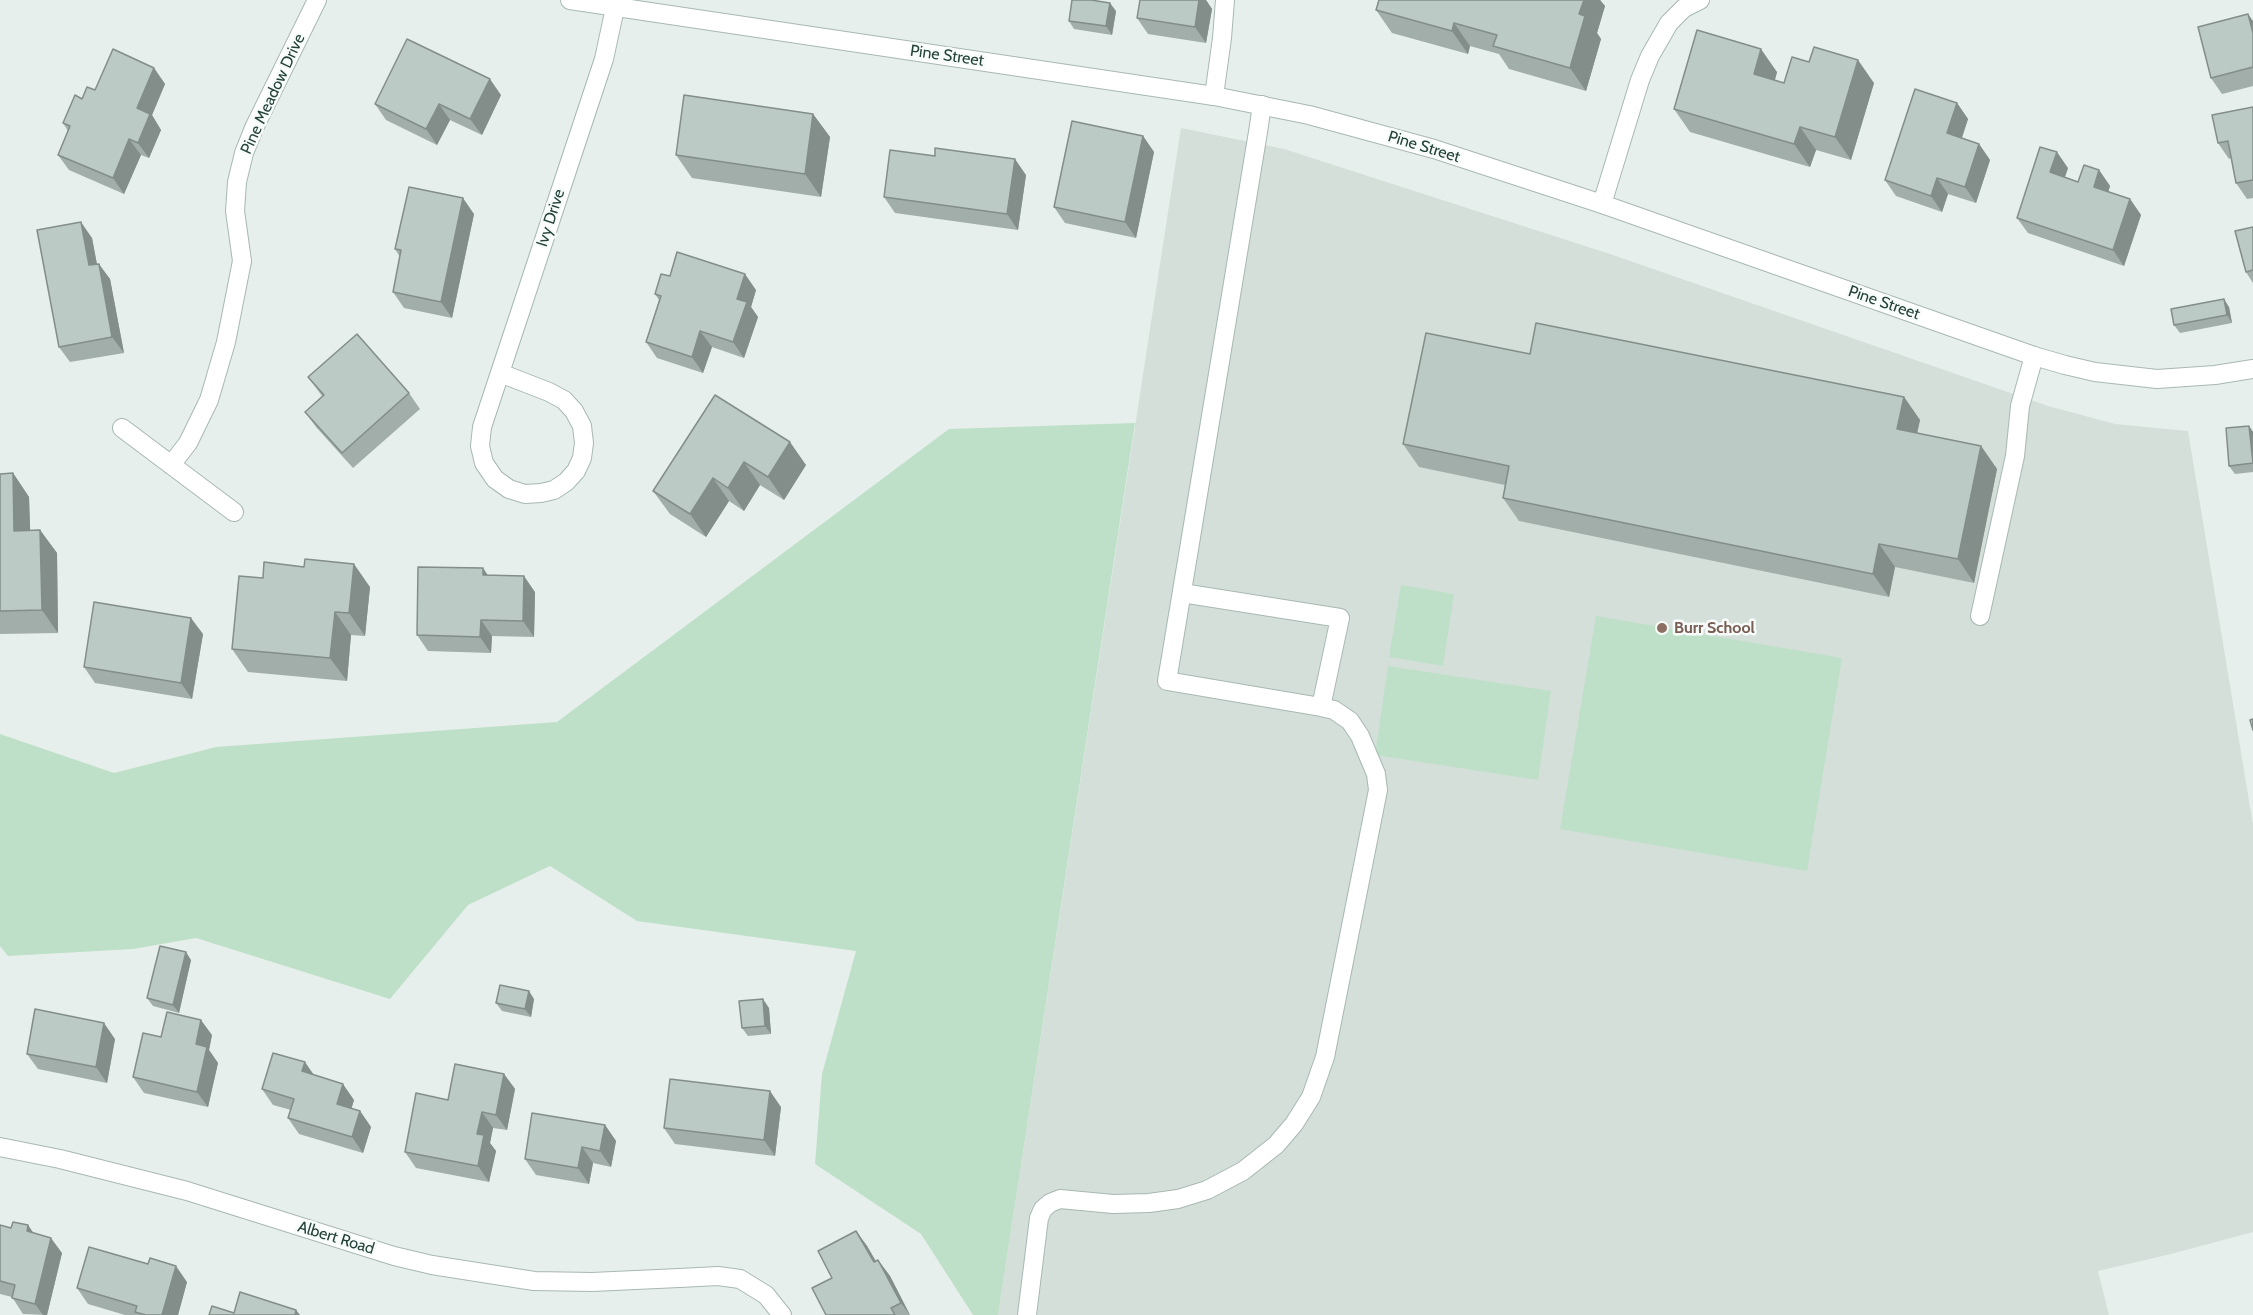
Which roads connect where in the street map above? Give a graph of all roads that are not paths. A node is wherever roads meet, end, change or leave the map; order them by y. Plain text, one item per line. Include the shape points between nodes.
1 (316, 0) edge
2 (570, 0) edge
3 (1225, 0) edge
4 (1687, 3) edge
5 (615, 8) junction
6 (1214, 96) junction
7 (1262, 105) junction
8 (1602, 204) junction
9 (2034, 356) junction
10 (2253, 369) edge
11 (500, 373) junction
12 (122, 428) dead end
13 (171, 465) junction
14 (234, 512) dead end
15 (1182, 593) junction
16 (1980, 616) dead end
17 (1322, 708) junction
18 (0, 1147) edge
19 (782, 1315) edge
20 (1028, 1315) edge

1 - 13 street, Pine Meadow Drive via 244,153 235,211 242,261 226,342 209,400 188,443
2 - 5 street, Pine Street
3 - 6 street
4 - 8 street via 1669,23 1640,80
5 - 6 street, Pine Street
5 - 11 street, Ivy Drive via 604,59
6 - 7 street, Pine Street
7 - 8 street, Pine Street via 1394,138
7 - 15 street
8 - 9 street, Pine Street
9 - 10 street, Pine Street via 2095,372 2157,379
9 - 16 street via 2020,406 2013,467
11 - 11 street, Ivy Drive via 482,427 480,446 484,463 495,479 509,489 525,494 554,490 576,471 582,458 582,426 564,400
12 - 13 street
13 - 14 street
15 - 17 street via 1167,681
15 - 17 street via 1340,618
17 - 20 street via 1334,710 1350,721 1376,774 1378,790 1325,1057 1311,1097 1276,1145 1249,1167 1207,1190 1149,1203 1060,1199 1050,1203 1039,1218
18 - 19 street, Albert Road via 187,1191 441,1267 562,1283 718,1276 740,1279 766,1295

